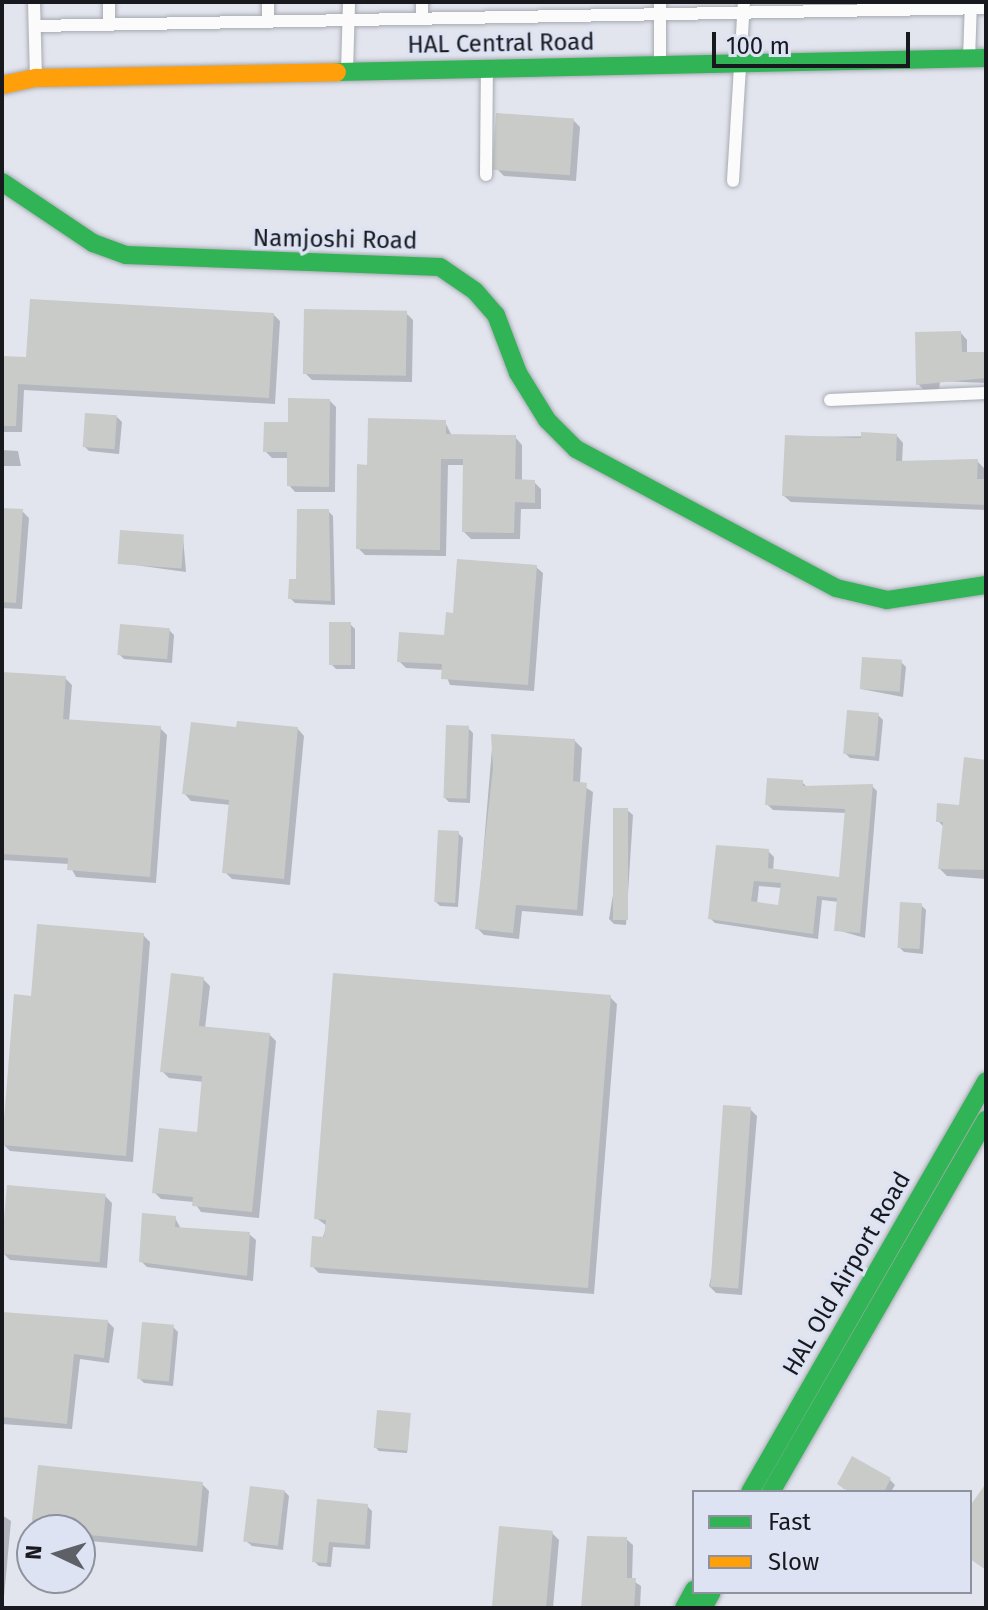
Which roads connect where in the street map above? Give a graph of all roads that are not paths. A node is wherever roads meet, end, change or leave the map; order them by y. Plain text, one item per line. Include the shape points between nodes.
1 (34, 2) edge
2 (109, 2) edge
3 (268, 2) edge
4 (349, 2) edge
5 (422, 2) edge
6 (971, 5) edge
7 (897, 6) edge
8 (744, 7) edge
9 (660, 8) edge
10 (986, 8) edge
11 (580, 9) edge
12 (422, 19) junction
13 (349, 20) junction
14 (268, 22) junction
15 (109, 25) junction
16 (35, 26) junction
17 (977, 58) edge
18 (742, 63) junction
19 (660, 65) junction
20 (487, 68) junction
21 (347, 71) junction
22 (19, 82) edge
23 (486, 175) dead end
24 (733, 181) dead end
25 (2, 182) edge
26 (986, 393) edge
27 (830, 400) dead end
28 (986, 585) edge
29 (986, 1081) edge
30 (986, 1120) edge
31 (751, 1490) edge
32 (772, 1490) edge

1 - 16 street
2 - 15 street
3 - 14 street
4 - 13 street
5 - 12 street
6 - 7 street
6 - 10 street
6 - 17 street
7 - 8 street
8 - 9 street
8 - 18 street
9 - 11 street
9 - 19 street
11 - 12 street
12 - 13 street
13 - 14 street
13 - 21 street
14 - 15 street
15 - 16 street
16 - 22 street
17 - 18 main road, HAL Central Road
18 - 19 main road, HAL Central Road
18 - 24 street
19 - 20 main road, HAL Central Road
20 - 21 main road, HAL Central Road
20 - 23 street
21 - 22 main road, HAL Central Road
25 - 28 main road, Namjoshi Road via 93,243 126,255 440,267 475,291 496,315 518,373 547,420 576,449 836,588 887,600
26 - 27 street
29 - 31 main road, HAL Old Airport Road
30 - 32 main road, HAL Old Airport Road

